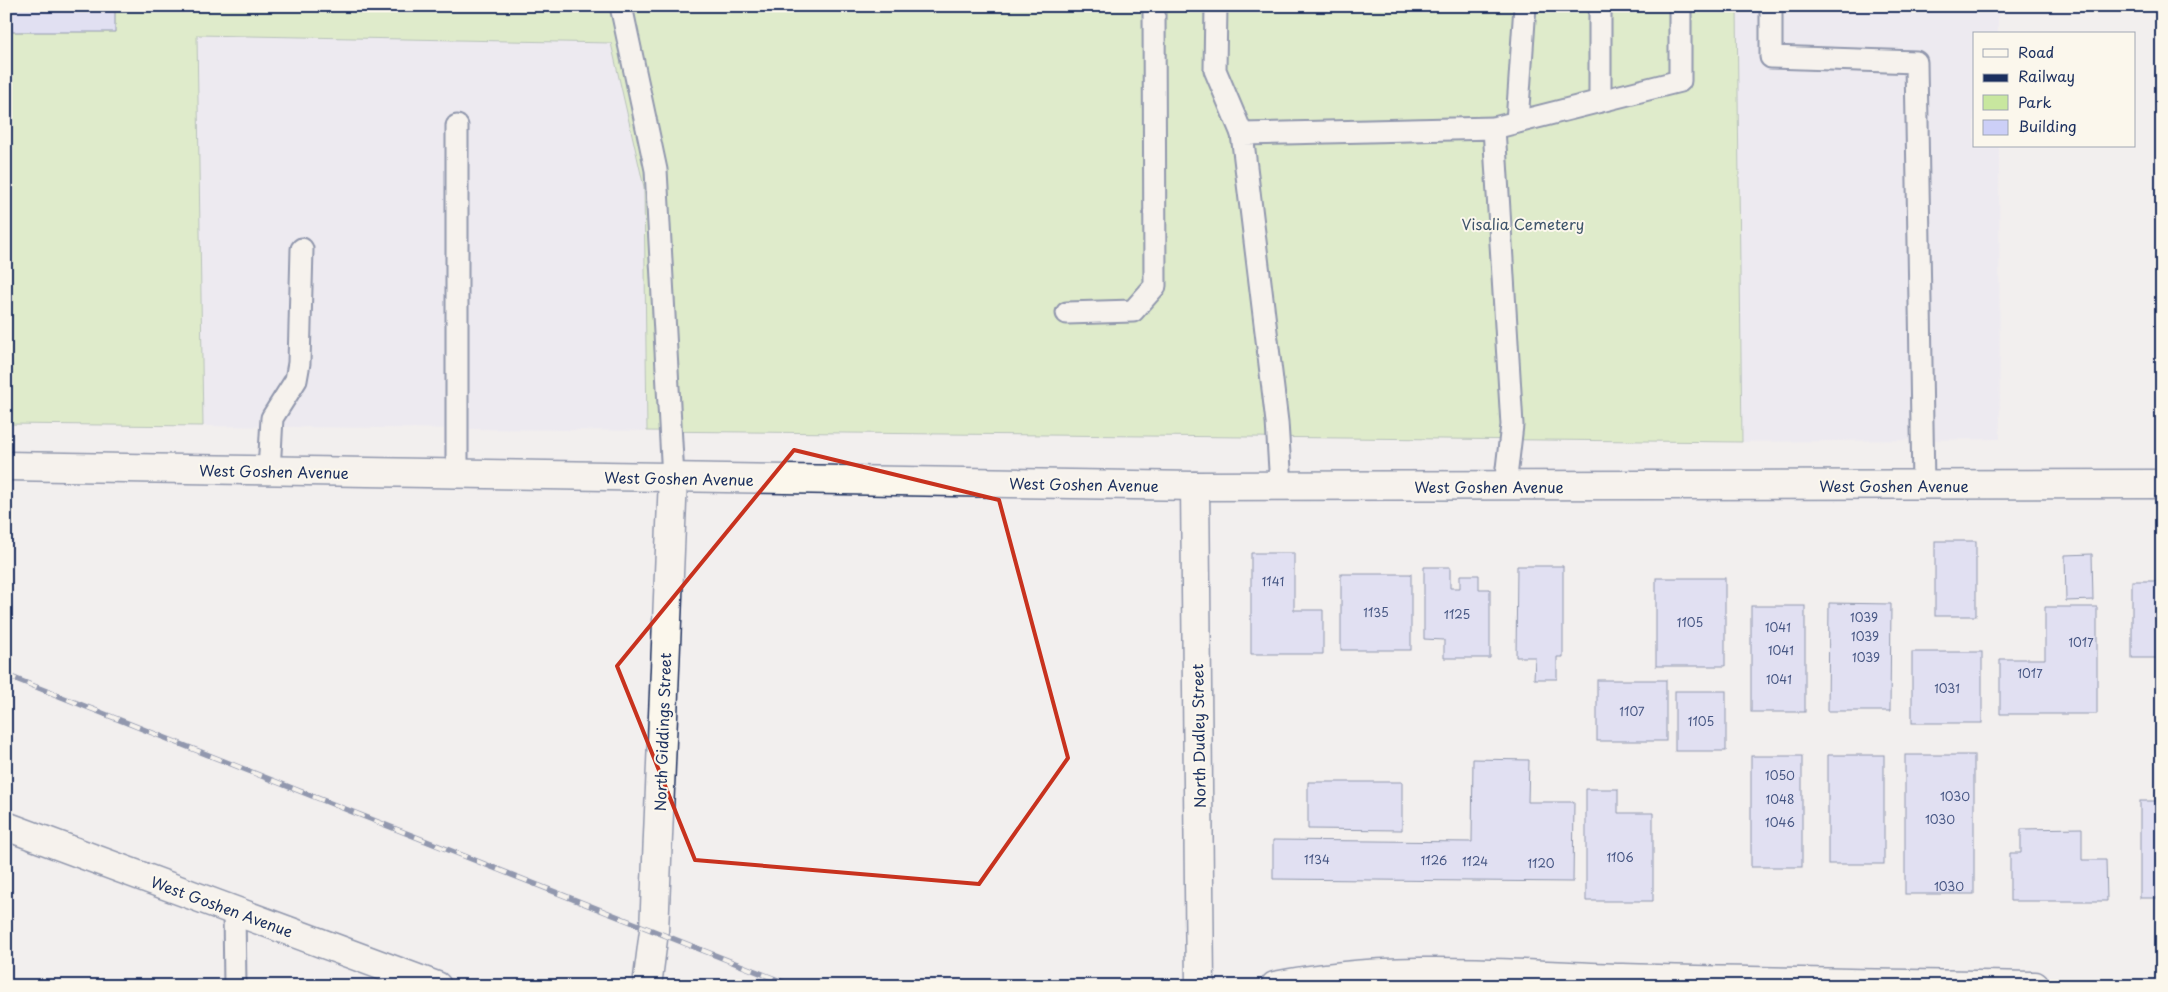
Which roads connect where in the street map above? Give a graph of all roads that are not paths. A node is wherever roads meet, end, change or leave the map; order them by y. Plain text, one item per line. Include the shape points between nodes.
1 (621, 6) edge
2 (1154, 6) edge
3 (1216, 6) edge
4 (1525, 6) edge
5 (1600, 6) edge
6 (1680, 6) edge
7 (1771, 6) edge
8 (1600, 101) junction
9 (1517, 122) junction
10 (457, 126) dead end
11 (1494, 128) junction
12 (1242, 134) junction
13 (302, 249) dead end
14 (1067, 313) dead end
15 (6, 466) edge
16 (269, 471) junction
17 (457, 474) junction
18 (673, 478) junction
19 (2162, 484) edge
20 (1923, 485) junction
21 (1195, 486) junction
22 (1281, 486) junction
23 (1505, 486) junction
24 (6, 826) edge
25 (234, 910) junction
26 (1733, 984) edge
27 (1893, 985) edge
28 (234, 986) edge
29 (437, 986) edge
30 (646, 986) edge
31 (1200, 986) edge
32 (1275, 986) edge
33 (2023, 986) edge
34 (2035, 986) edge

1 - 18 lane via 656,170
2 - 14 lane via 1155,286 1134,311
3 - 12 lane via 1215,70
4 - 9 lane
5 - 8 lane
6 - 8 lane via 1680,81
7 - 20 lane via 1772,57 1916,62
8 - 9 lane
9 - 11 lane
10 - 17 lane
11 - 12 lane
11 - 23 lane via 1512,425
12 - 22 lane via 1277,422
13 - 16 lane via 299,363 296,380 272,418
15 - 16 street, West Goshen Avenue
16 - 17 street, West Goshen Avenue
17 - 18 street, West Goshen Avenue
18 - 21 street, West Goshen Avenue
18 - 30 street, North Giddings Street via 654,931
19 - 20 street, West Goshen Avenue
20 - 23 street, West Goshen Avenue
21 - 22 street, West Goshen Avenue
21 - 31 street, North Dudley Street
22 - 23 street, West Goshen Avenue
24 - 25 street, West Goshen Avenue
25 - 28 lane
25 - 29 street, West Goshen Avenue
26 - 27 street
26 - 32 street via 1485,973 1360,973
27 - 33 street
33 - 34 street

